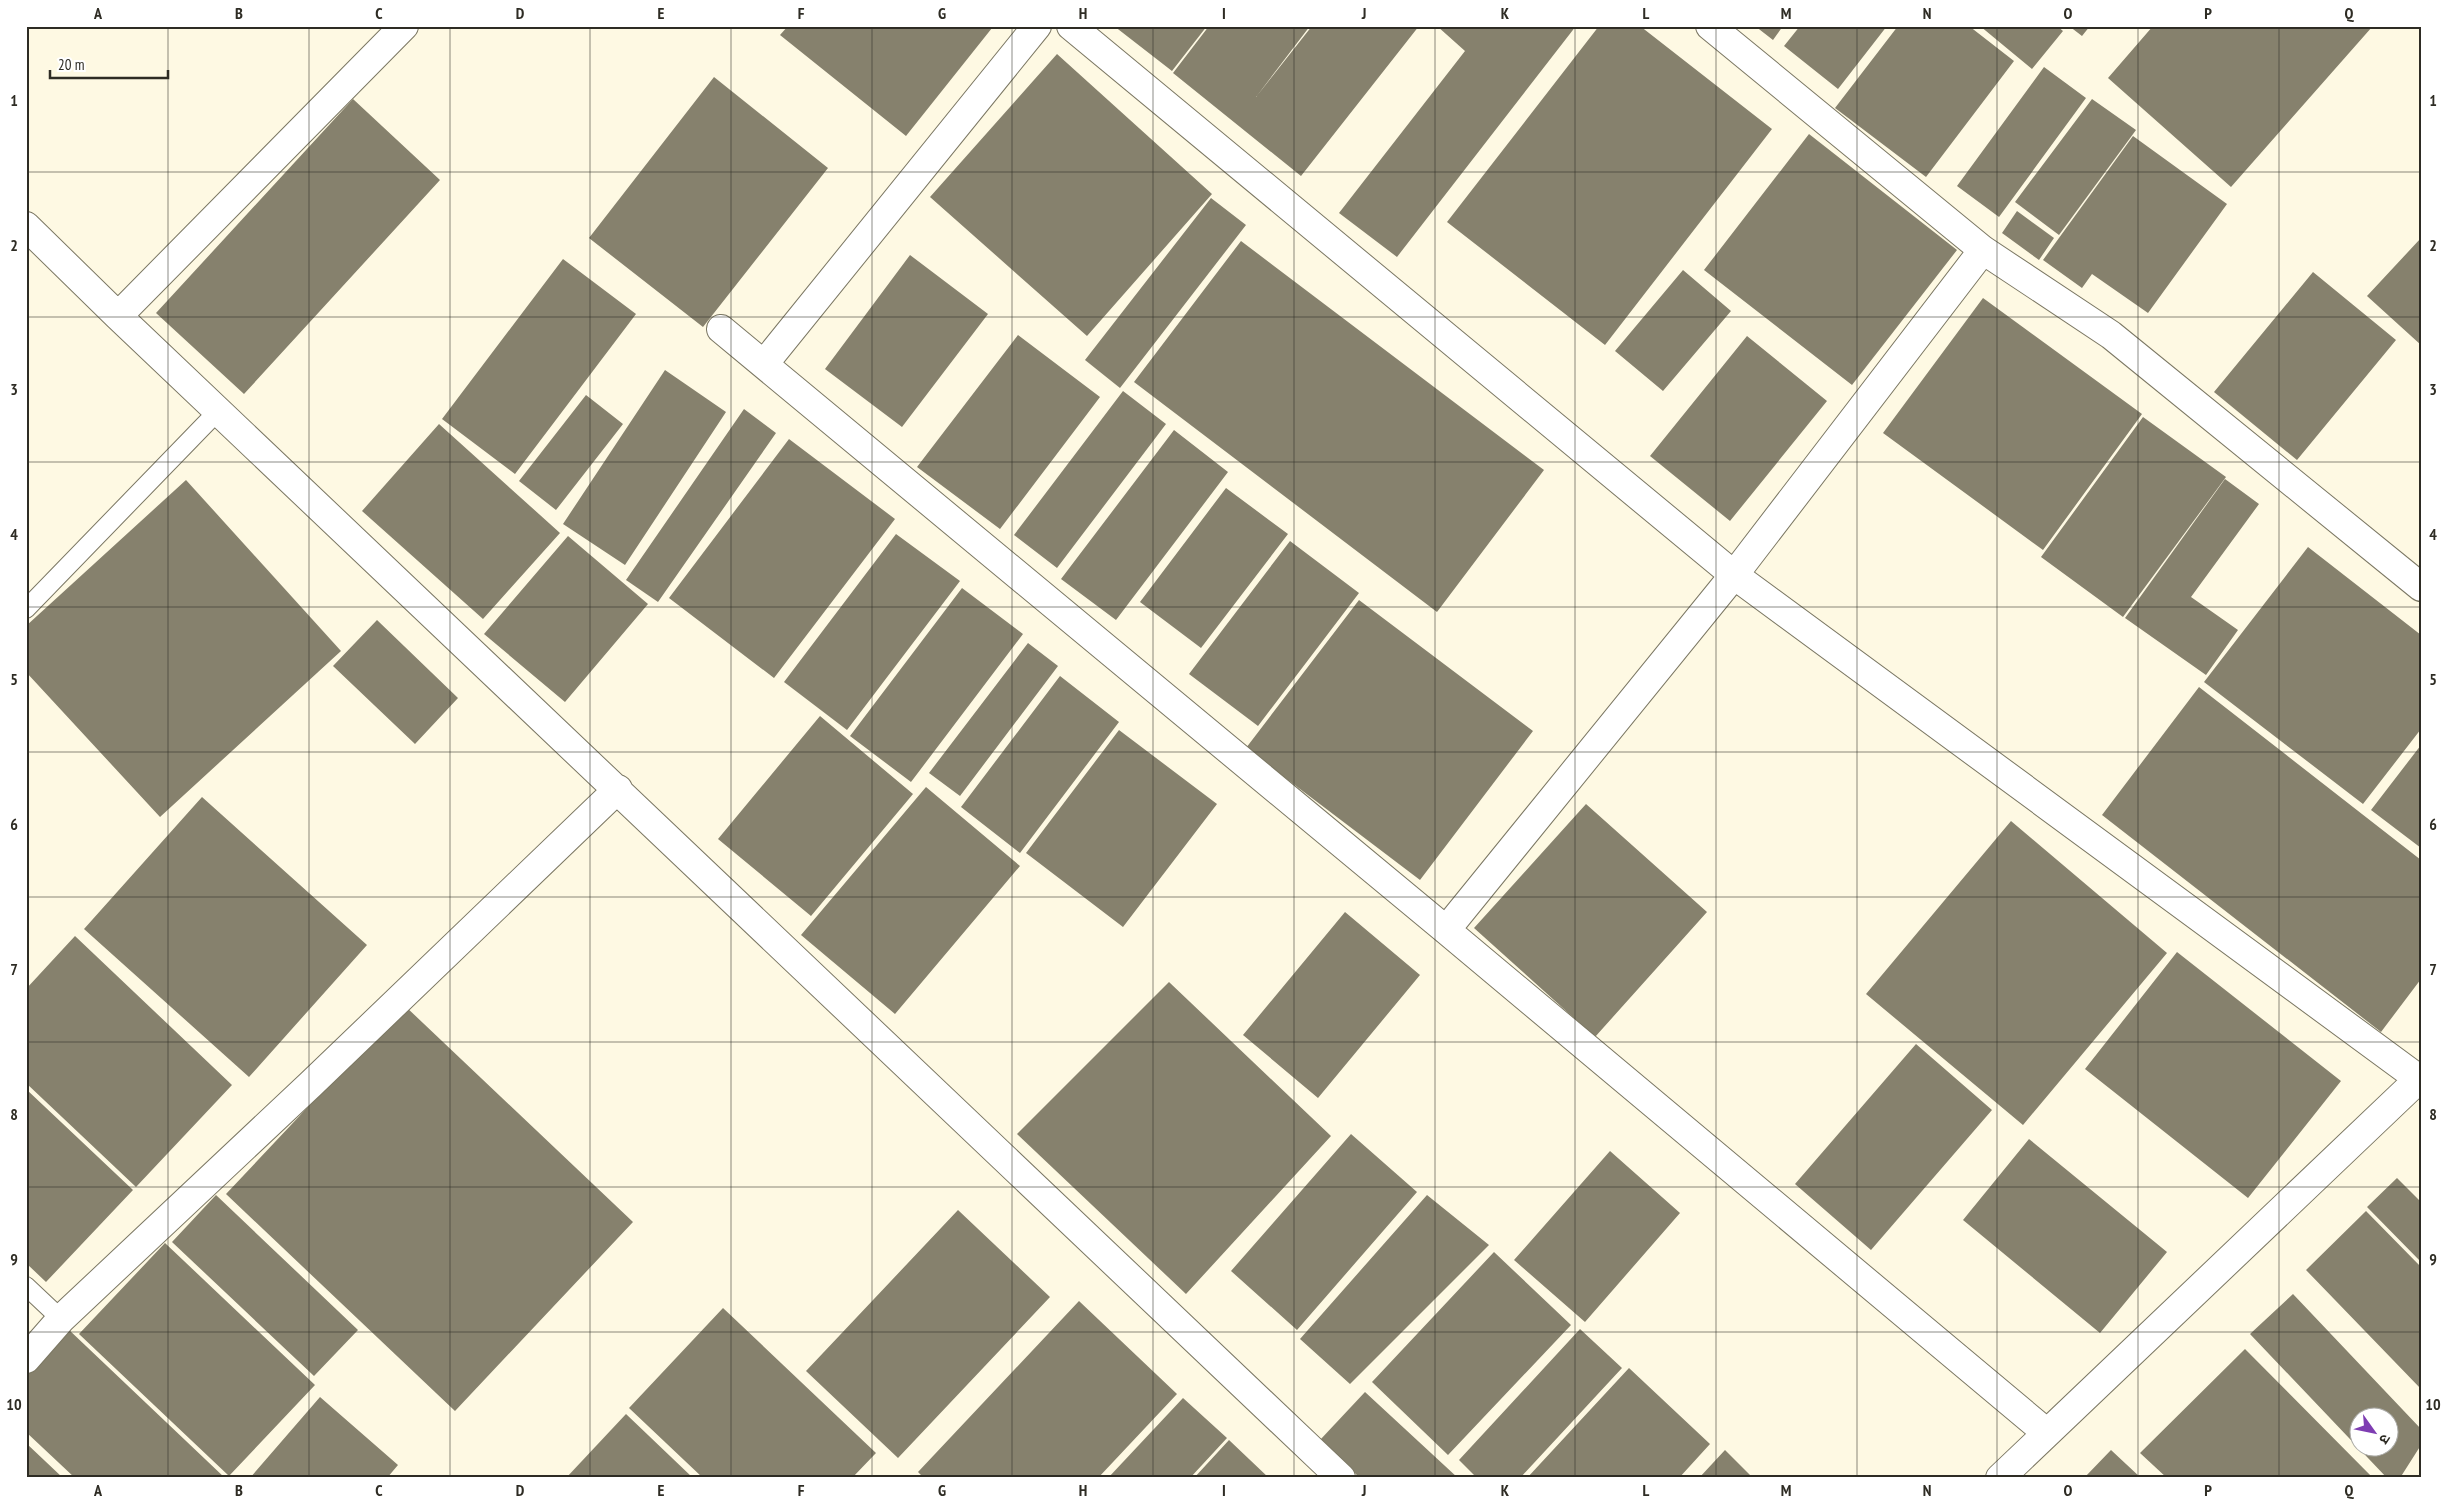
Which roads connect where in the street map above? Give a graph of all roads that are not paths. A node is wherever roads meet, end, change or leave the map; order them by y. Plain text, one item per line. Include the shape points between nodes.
1 (404, 26) edge
2 (1037, 26) edge
3 (1071, 26) edge
4 (1710, 26) edge
5 (26, 226) edge
6 (1983, 250) junction
7 (118, 316) junction
8 (721, 329) dead end
9 (764, 364) junction
10 (218, 411) junction
11 (1734, 574) junction
12 (2421, 587) edge
13 (26, 608) edge
14 (618, 790) junction
15 (1446, 930) junction
16 (2420, 1078) edge
17 (26, 1286) edge
18 (60, 1319) junction
19 (26, 1359) edge
20 (2047, 1433) junction
21 (1341, 1478) edge
22 (2000, 1478) edge

1 - 7 street
2 - 9 street
3 - 11 street
4 - 6 street
5 - 7 street
6 - 11 street
6 - 12 street via 2111,336
7 - 10 street
8 - 9 street
9 - 15 street
10 - 13 lane
10 - 14 street
11 - 15 street
11 - 16 street
14 - 18 street
14 - 21 street
15 - 20 street
16 - 20 street
17 - 18 lane
18 - 19 street
20 - 22 street

